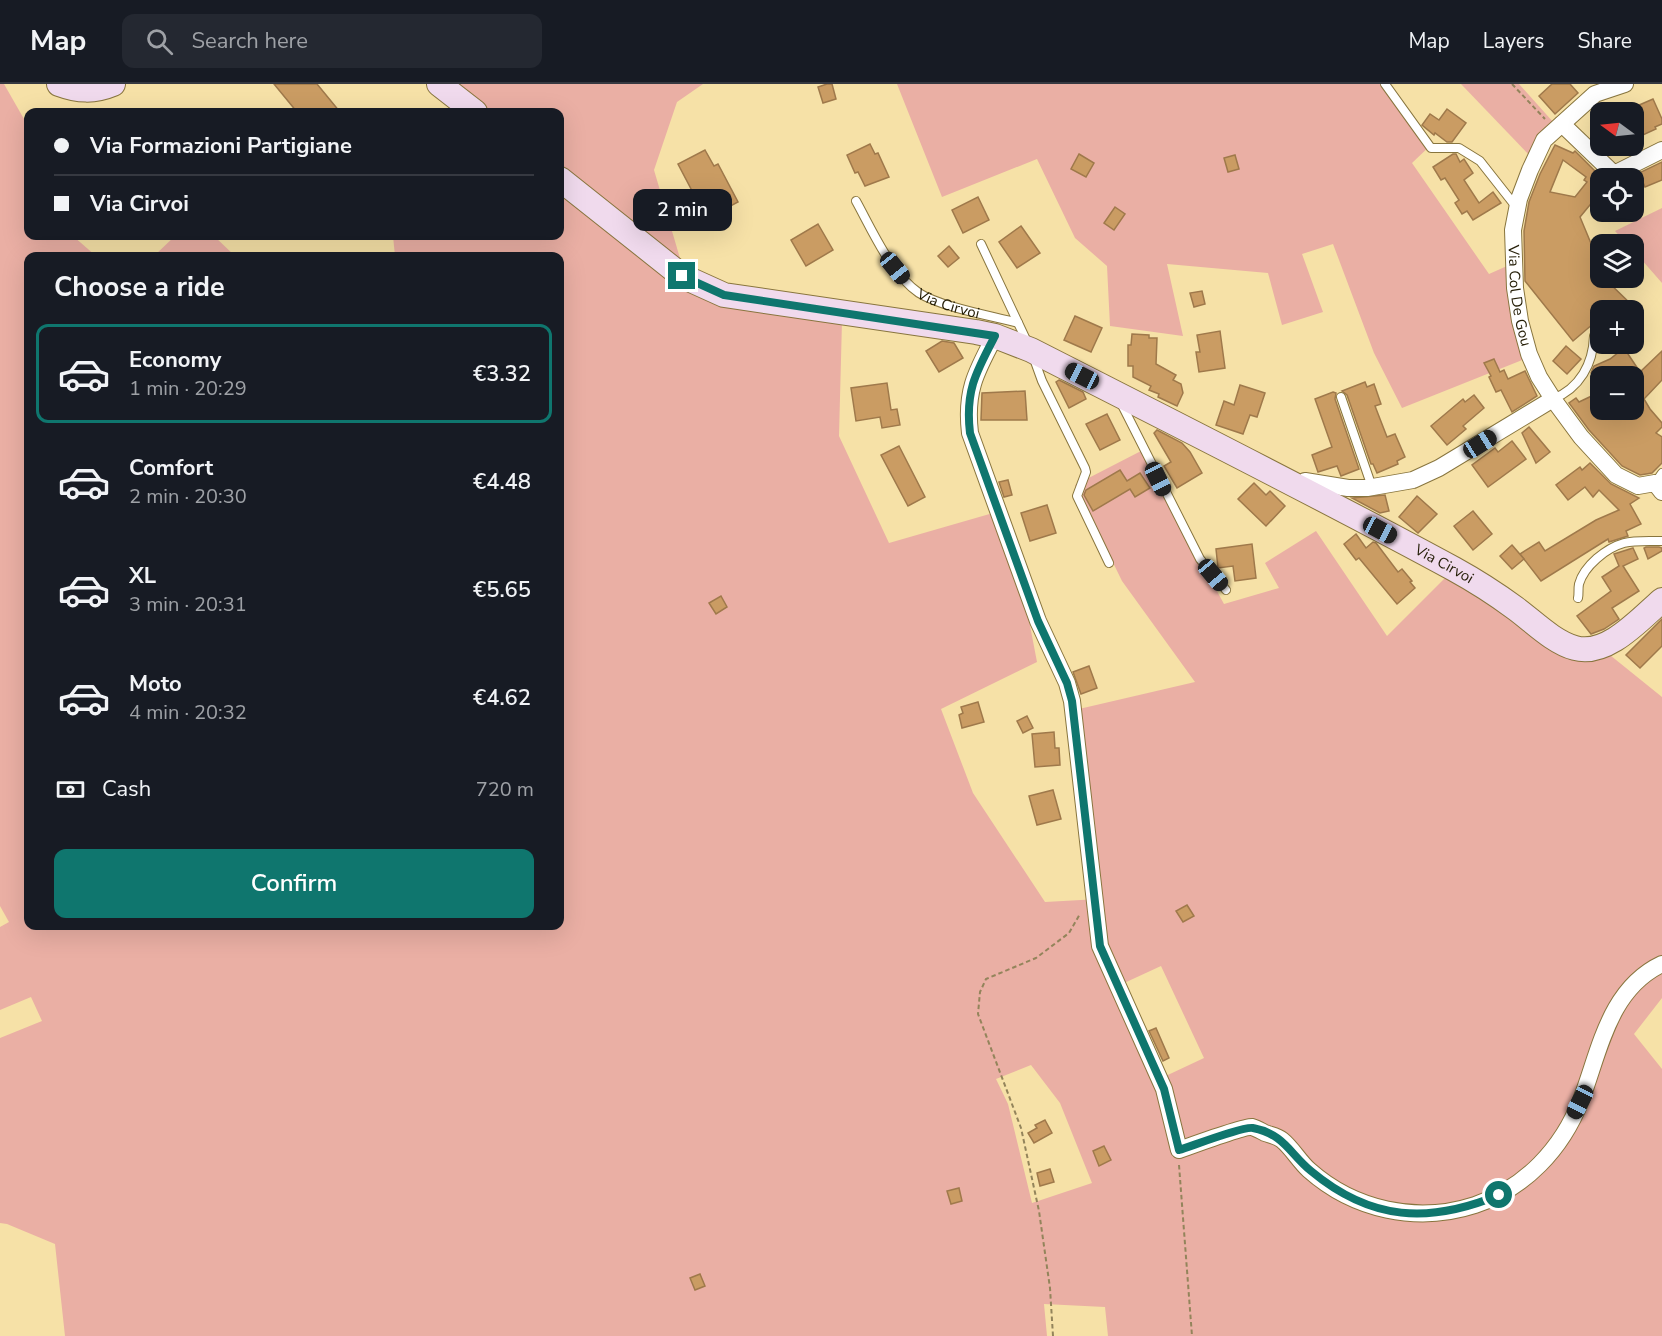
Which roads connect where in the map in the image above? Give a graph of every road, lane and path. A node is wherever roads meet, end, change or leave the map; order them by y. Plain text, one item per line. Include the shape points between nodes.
1 (59, 84) edge
2 (113, 84) edge
3 (439, 84) edge
4 (1384, 84) edge
5 (1512, 84) edge
6 (1625, 84) edge
7 (1598, 89) edge
8 (470, 108) edge
9 (1562, 124) junction
10 (1662, 150) edge
11 (1538, 154) junction
12 (564, 182) edge
13 (856, 201) dead end
14 (1517, 208) junction
15 (981, 244) dead end
16 (1018, 323) junction
17 (995, 336) junction
18 (1031, 350) junction
19 (1592, 354) edge
20 (1116, 393) junction
21 (1341, 397) dead end
22 (1553, 399) junction
23 (1660, 482) edge
24 (1300, 487) junction
25 (1372, 487) junction
26 (1662, 541) edge
27 (1109, 563) dead end
28 (1226, 590) dead end
29 (1578, 598) dead end
30 (1662, 600) edge
31 (1093, 893) junction
32 (1662, 964) edge
33 (1179, 1150) junction
34 (1053, 1336) edge
35 (1192, 1336) edge

1 - 2 street via 87,91
3 - 8 street
4 - 14 lane via 1431,148 1459,148 1479,161
5 - 11 path via 1545,119
6 - 7 street, Via Col De Gou
7 - 9 street, Via Col De Gou
9 - 10 street via 1614,174
9 - 11 street, Via Col De Gou via 1544,140
11 - 14 street, Via Col De Gou
12 - 17 street, Via Cirvoi via 682,276 724,295
13 - 16 lane, Via Cirvoi via 895,268 919,293
14 - 22 street, Via Col De Gou via 1513,261 1520,321 1532,362
15 - 16 lane
16 - 18 lane
17 - 18 street, Via Cirvoi
17 - 31 street via 972,382 970,433 1038,621 1072,701
18 - 20 street, Via Cirvoi
18 - 27 lane via 1085,468 1077,495
19 - 22 lane via 1578,382 1566,394
20 - 24 street, Via Cirvoi
20 - 28 lane via 1200,559
21 - 25 lane
22 - 23 street, Via Col De Gou via 1616,475 1638,486
22 - 25 street via 1439,468 1413,480
24 - 25 street via 1305,481 1348,488
24 - 30 street, Via Cirvoi via 1456,570 1576,649 1593,649 1612,642
26 - 29 lane via 1625,543 1599,557 1580,583
31 - 33 street via 1100,946 1164,1089
31 - 34 path via 1069,933 1036,958 986,979 978,1014 1021,1128 1039,1211
32 - 33 street via 1624,993 1610,1016 1580,1102 1544,1162 1523,1181 1474,1206 1412,1215 1353,1199 1309,1170 1281,1139 1251,1127
33 - 35 path

